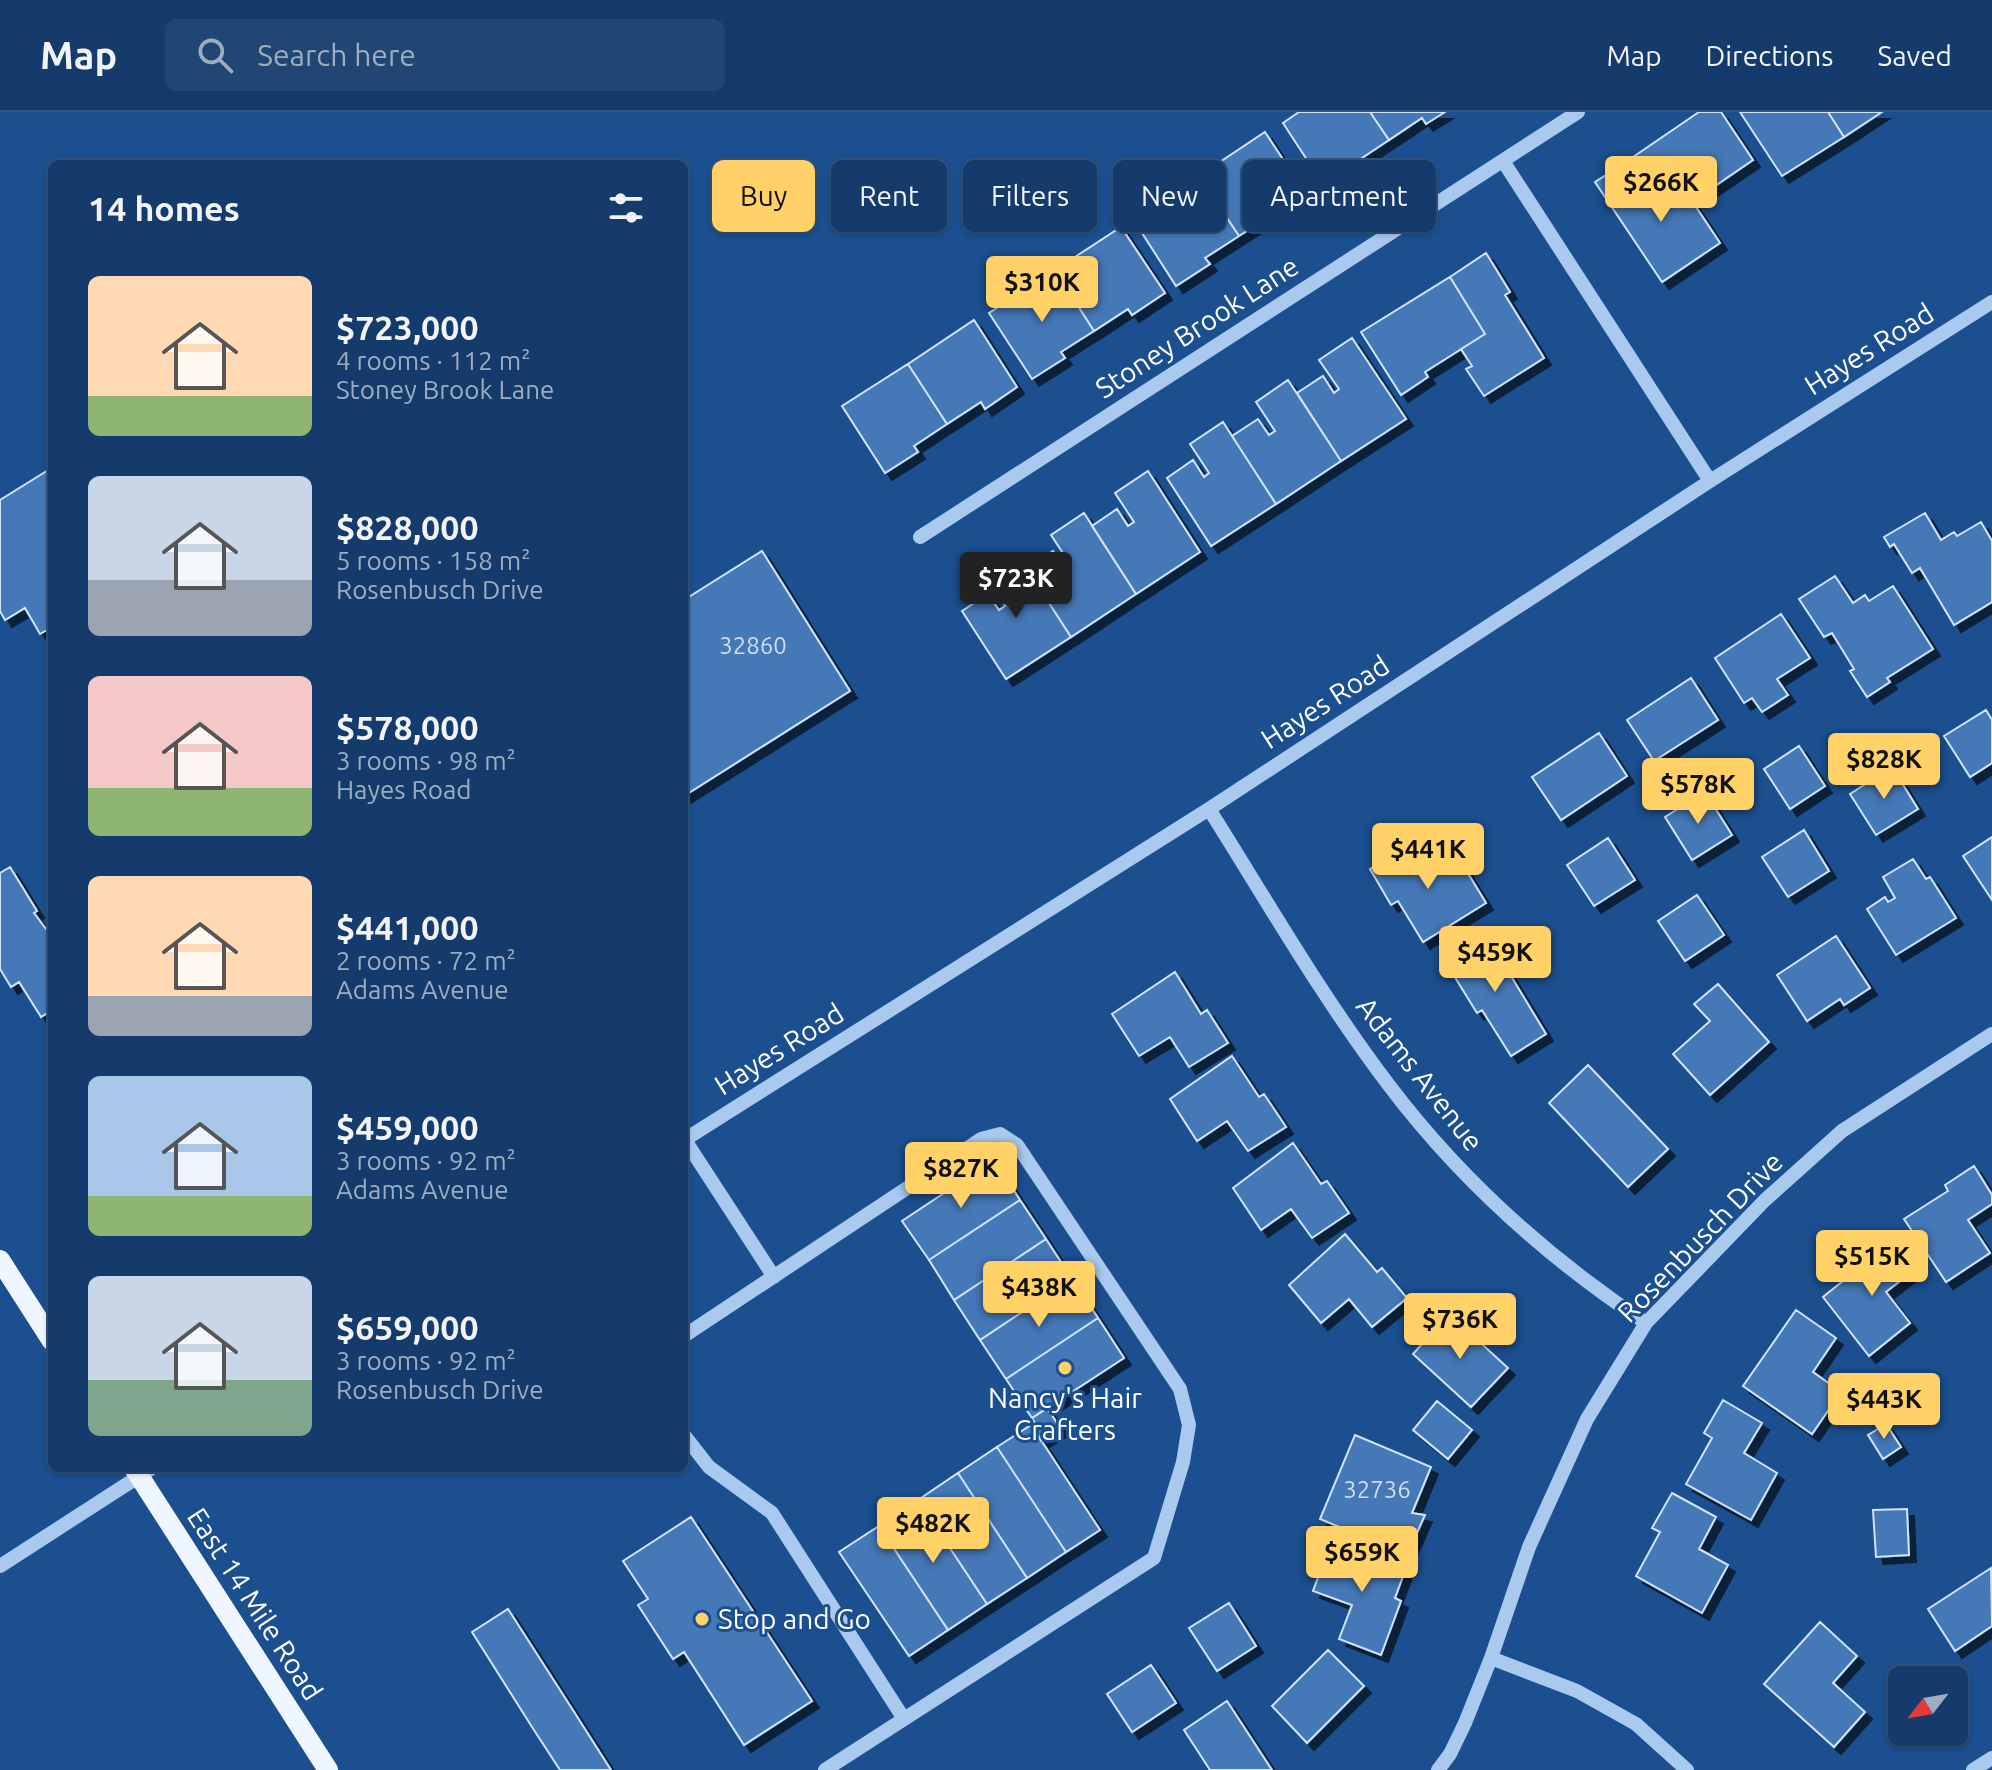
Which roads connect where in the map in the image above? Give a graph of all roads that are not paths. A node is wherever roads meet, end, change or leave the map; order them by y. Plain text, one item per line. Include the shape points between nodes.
1 (1578, 112) edge
2 (1503, 161) junction
3 (1992, 302) edge
4 (1710, 481) junction
5 (920, 537) dead end
6 (1209, 809) junction
7 (1992, 1034) edge
8 (688, 1137) edge
9 (688, 1146) edge
10 (0, 1260) edge
11 (774, 1277) junction
12 (1646, 1323) junction
13 (688, 1333) edge
14 (48, 1335) edge
15 (688, 1440) edge
16 (141, 1472) edge
17 (143, 1472) edge
18 (0, 1566) edge
19 (1491, 1658) junction
20 (904, 1719) junction
21 (1992, 1758) edge
22 (328, 1770) edge
23 (825, 1770) edge
24 (1438, 1770) edge
25 (1687, 1770) edge
26 (1973, 1770) edge

1 - 2 street, Stoney Brook Lane
2 - 4 street
2 - 5 street, Stoney Brook Lane
3 - 4 street, Hayes Road
4 - 6 street, Hayes Road
6 - 8 street, Hayes Road
6 - 12 street, Adams Avenue via 1326,996 1389,1085 1517,1225
7 - 12 street, Rosenbusch Drive via 1842,1131 1765,1200
9 - 11 street
10 - 14 main road
11 - 13 street
11 - 20 street via 981,1139 1000,1134 1017,1145 1180,1389 1189,1425 1154,1558
12 - 19 street, Rosenbusch Drive via 1587,1419 1529,1547
15 - 20 street via 709,1467 772,1513
16 - 18 street
17 - 22 main road, East 14 Mile Road
19 - 24 street, Rosenbusch Drive via 1465,1723
19 - 25 street via 1577,1691 1636,1724
20 - 23 street
21 - 26 street

